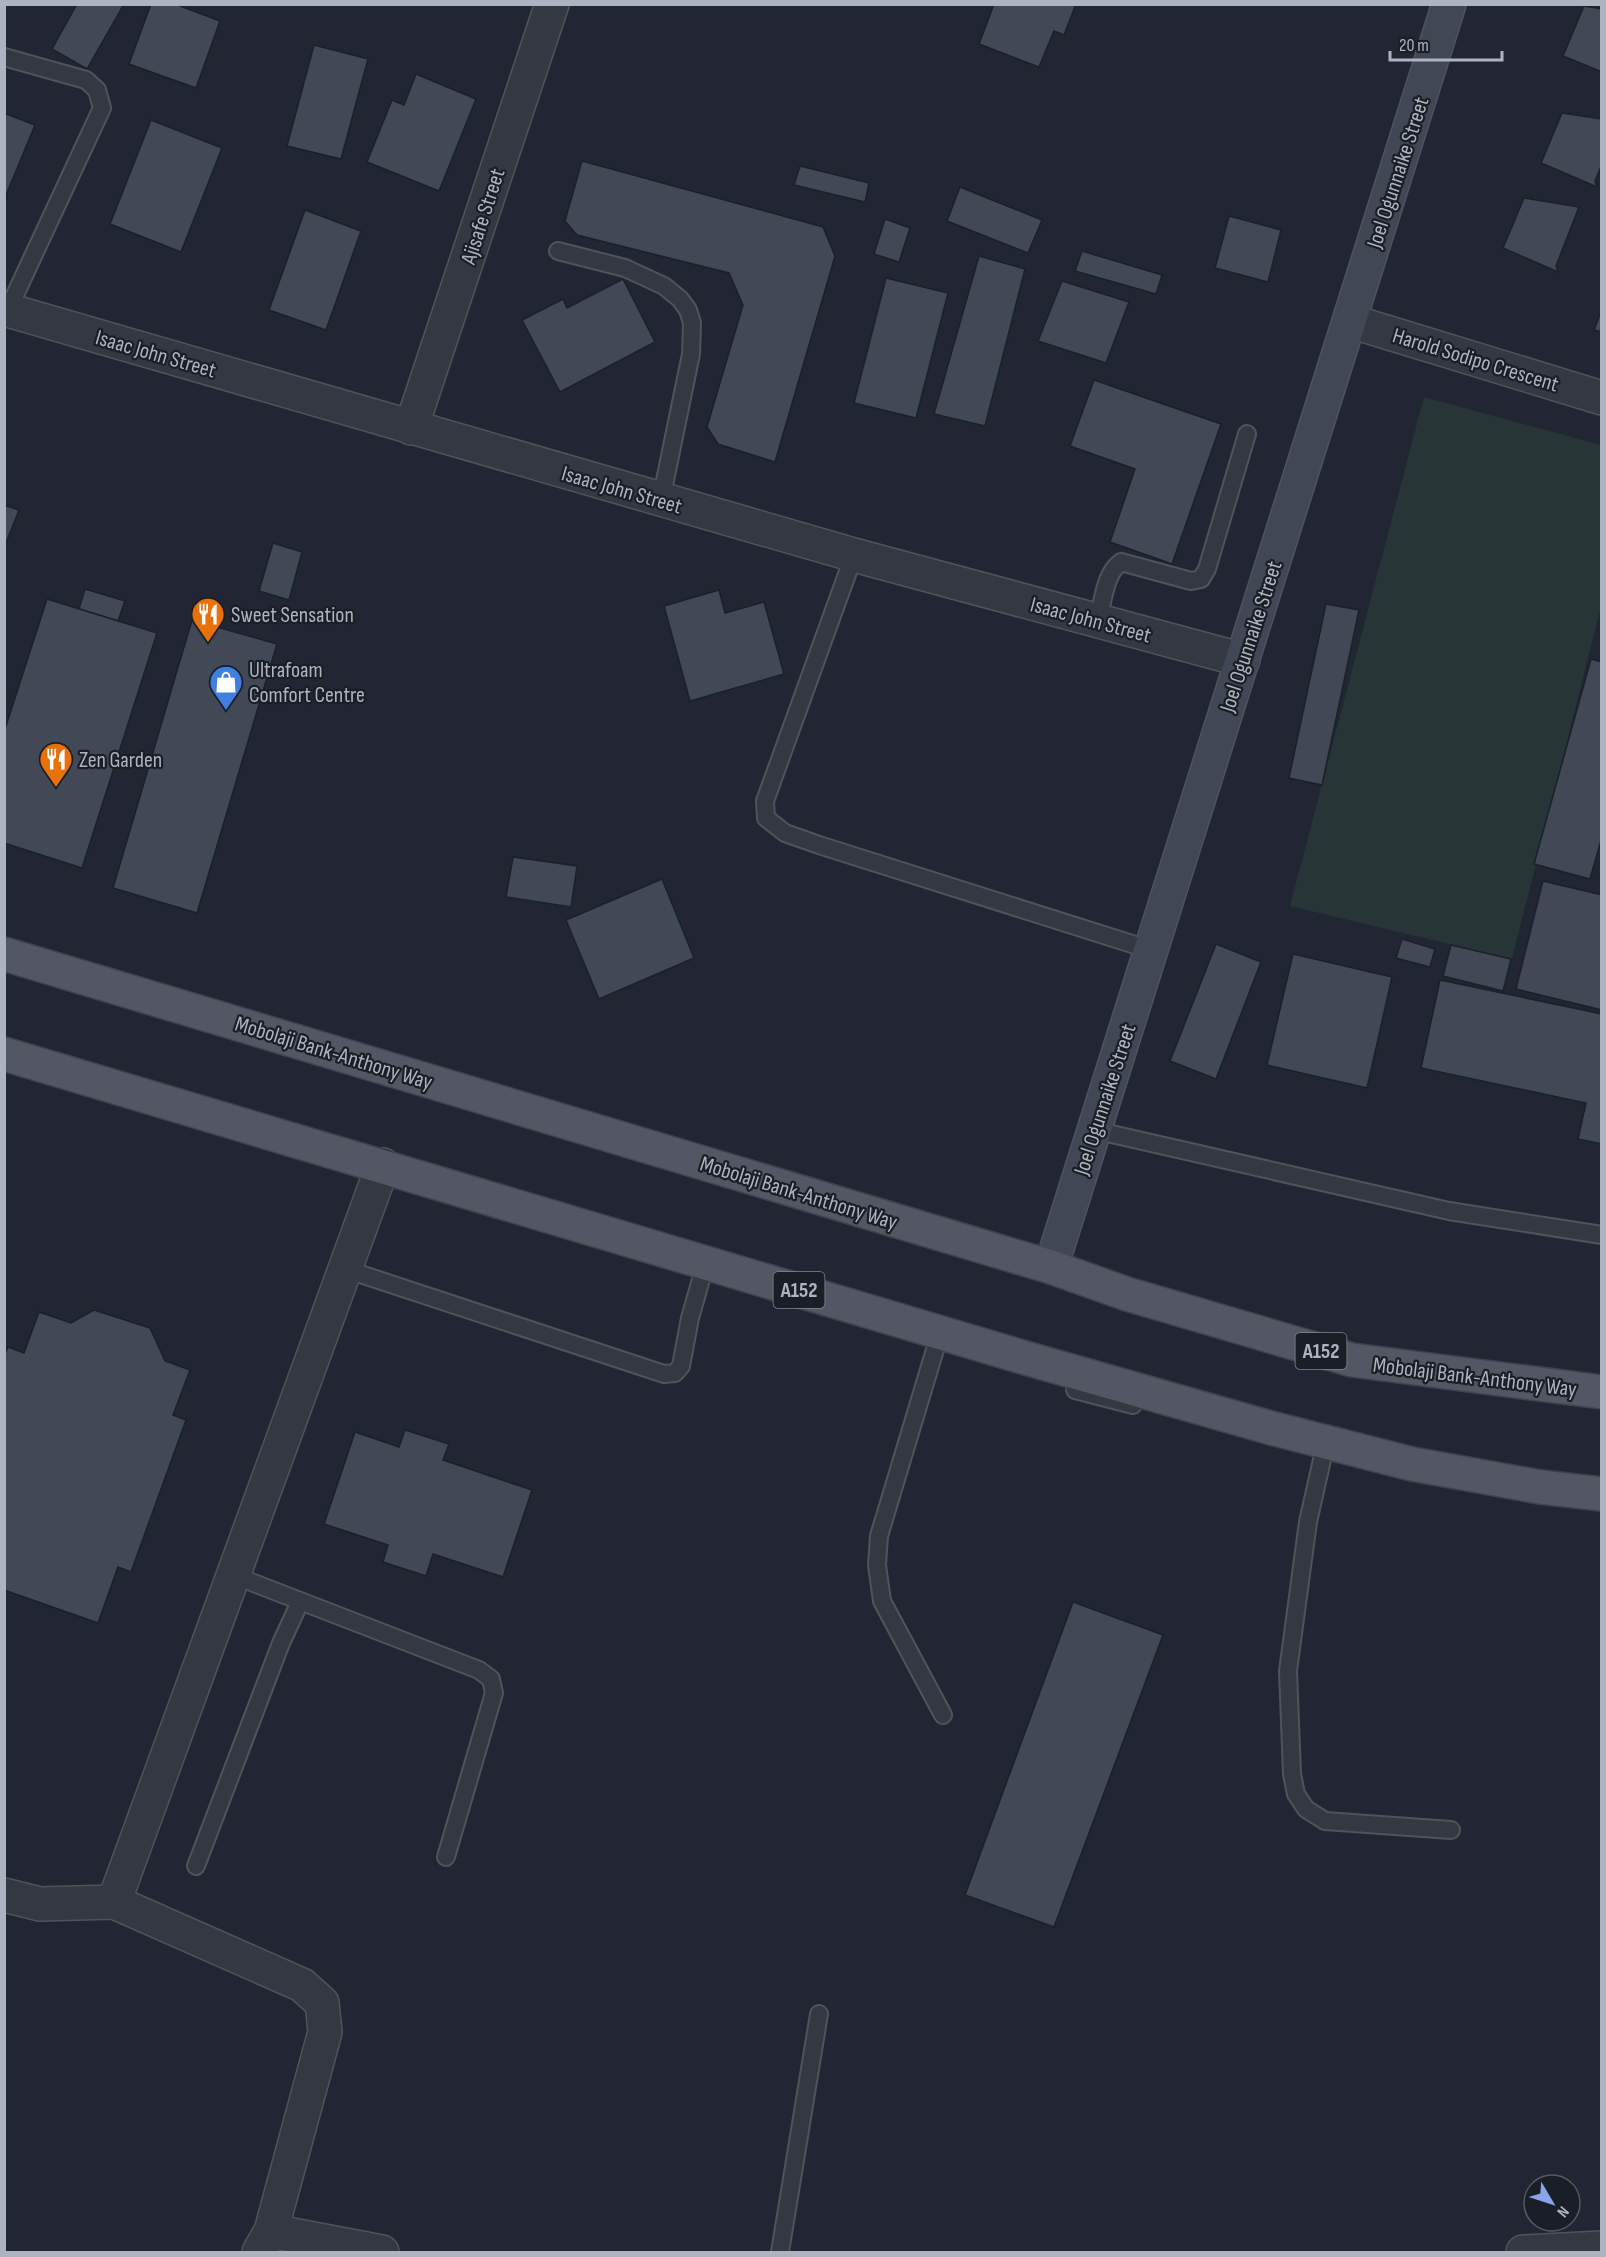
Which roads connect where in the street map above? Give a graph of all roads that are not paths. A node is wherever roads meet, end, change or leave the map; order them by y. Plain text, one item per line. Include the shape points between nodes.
1 (552, 4) edge
2 (1449, 4) edge
3 (4, 57) edge
4 (558, 251) dead end
5 (6, 309) edge
6 (1350, 321) junction
7 (1602, 398) edge
8 (411, 428) junction
9 (1247, 434) dead end
10 (661, 500) junction
11 (854, 555) junction
12 (1098, 621) junction
13 (1243, 660) junction
14 (1151, 951) junction
15 (4, 954) edge
16 (4, 1054) edge
17 (1094, 1130) junction
18 (383, 1165) junction
19 (1602, 1236) edge
20 (706, 1262) junction
21 (1051, 1267) junction
22 (345, 1269) junction
23 (940, 1333) junction
24 (1075, 1390) dead end
25 (1602, 1392) edge
26 (1132, 1405) dead end
27 (1326, 1442) junction
28 (1602, 1494) edge
29 (233, 1575) junction
30 (300, 1602) junction
31 (943, 1715) dead end
32 (1450, 1830) dead end
33 (446, 1857) dead end
34 (196, 1866) dead end
35 (4, 1895) edge
36 (114, 1902) junction
37 (819, 2014) dead end
38 (265, 2242) edge
39 (1602, 2248) edge
40 (382, 2253) edge
41 (780, 2253) edge
42 (1523, 2253) edge

1 - 8 street, Ajisafe Street
2 - 6 street, Joel Ogunnaike Street
3 - 5 lane via 86,80 97,90 102,108
4 - 10 lane via 625,268 664,286 688,310 692,323 691,354
5 - 8 street, Isaac John Street
6 - 7 street, Harold Sodipo Crescent
6 - 13 street, Joel Ogunnaike Street
8 - 10 street, Isaac John Street
9 - 12 lane via 1201,579 1191,581 1121,562 1109,577
10 - 11 street, Isaac John Street
11 - 12 street, Isaac John Street
11 - 14 lane via 765,801 766,818 785,832 819,845
12 - 13 street, Isaac John Street
13 - 14 street, Joel Ogunnaike Street
14 - 17 street, Joel Ogunnaike Street
15 - 21 main road, Mobolaji Bank-Anthony Way / A152
16 - 18 main road, A152
17 - 19 lane via 1449,1211
17 - 21 street, Joel Ogunnaike Street
18 - 20 main road, A152
18 - 22 street
20 - 22 lane via 681,1366 675,1373 664,1374
20 - 23 main road, A152
21 - 25 main road, Mobolaji Bank-Anthony Way / A152 via 1127,1294 1352,1360
22 - 29 street
23 - 27 main road, A152
23 - 31 lane via 879,1536 877,1565 882,1601
24 - 26 lane
27 - 28 main road, A152 via 1413,1464
27 - 32 lane via 1308,1522 1288,1671 1296,1794 1306,1809 1325,1821
29 - 30 lane
29 - 36 street
30 - 33 lane via 479,1670 491,1679 494,1693
30 - 34 lane
35 - 36 street via 40,1904
36 - 38 street via 302,1985 322,2004 325,2032
37 - 41 lane
38 - 40 street
39 - 42 street

